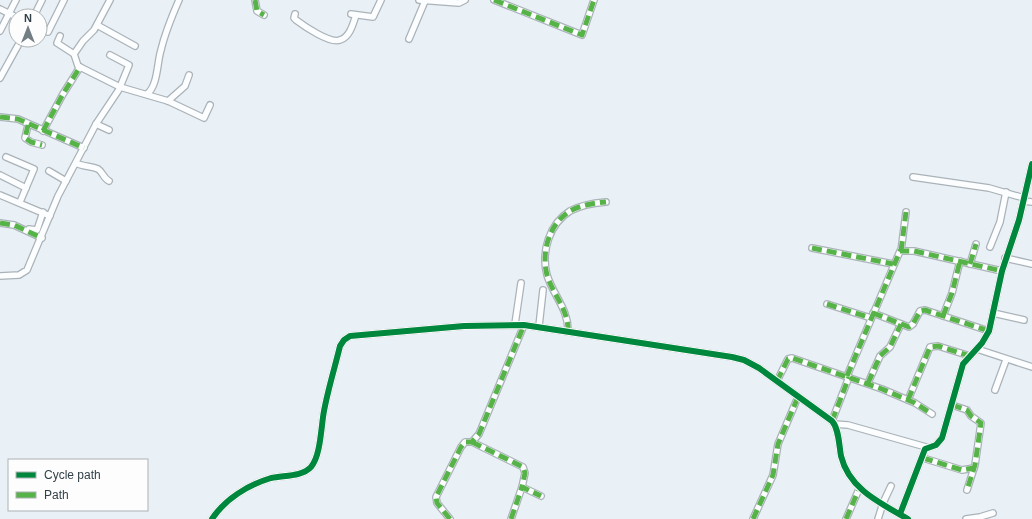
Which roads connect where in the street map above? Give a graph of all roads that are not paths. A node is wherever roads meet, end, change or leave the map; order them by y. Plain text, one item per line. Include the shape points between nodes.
1 (64, 0) edge
2 (110, 0) edge
3 (180, 0) edge
4 (255, 0) edge
5 (381, 0) edge
6 (422, 0) edge
7 (464, 0) edge
8 (494, 0) edge
9 (594, 0) edge
10 (295, 14) dead end
11 (264, 15) dead end
12 (8, 16) edge
13 (97, 25) junction
14 (0, 31) edge
15 (48, 32) edge
16 (60, 36) dead end
17 (409, 39) dead end
18 (135, 46) dead end
19 (17, 48) edge
20 (74, 54) junction
21 (110, 55) dead end
22 (80, 67) junction
23 (189, 75) dead end
24 (0, 78) edge
25 (120, 87) junction
26 (147, 94) junction
27 (168, 102) junction
28 (210, 105) dead end
29 (0, 118) edge
30 (96, 124) junction
31 (28, 125) junction
32 (109, 130) dead end
33 (43, 131) junction
34 (42, 145) dead end
35 (84, 148) junction
36 (6, 157) dead end
37 (76, 163) junction
38 (1032, 164) edge
39 (48, 171) dead end
40 (0, 175) edge
41 (913, 177) dead end
42 (66, 181) junction
43 (109, 181) dead end
44 (26, 188) junction
45 (1006, 192) junction
46 (0, 195) edge
47 (1024, 200) junction
48 (20, 202) junction
49 (606, 202) dead end
50 (1032, 202) edge
51 (43, 212) junction
52 (906, 212) dead end
53 (50, 216) junction
54 (0, 223) edge
55 (24, 229) junction
56 (42, 238) junction
57 (976, 244) dead end
58 (990, 247) dead end
59 (812, 248) dead end
60 (901, 251) junction
61 (1005, 258) junction
62 (960, 261) junction
63 (893, 264) junction
64 (970, 264) junction
65 (1032, 264) edge
66 (1002, 271) junction
67 (0, 276) edge
68 (521, 283) dead end
69 (543, 290) dead end
70 (827, 304) dead end
71 (993, 313) junction
72 (872, 315) junction
73 (943, 316) junction
74 (1024, 320) dead end
75 (515, 324) junction
76 (524, 324) junction
77 (901, 324) junction
78 (539, 326) junction
79 (989, 331) junction
80 (568, 332) junction
81 (977, 349) junction
82 (970, 356) junction
83 (1006, 360) junction
84 (1032, 367) edge
85 (848, 376) junction
86 (777, 381) junction
87 (868, 383) junction
88 (994, 390) dead end
89 (798, 397) junction
90 (908, 400) junction
91 (952, 405) junction
92 (932, 414) dead end
93 (833, 422) junction
94 (472, 442) junction
95 (926, 448) junction
96 (923, 458) junction
97 (974, 468) junction
98 (891, 486) dead end
99 (522, 487) junction
100 (859, 489) junction
101 (967, 490) dead end
102 (541, 496) dead end
103 (883, 503) junction
104 (993, 513) dead end
105 (900, 514) junction
106 (212, 519) edge
107 (450, 519) edge
108 (511, 519) edge
109 (753, 519) edge
110 (846, 519) edge
111 (878, 519) edge
112 (908, 519) edge
113 (969, 519) edge

1 - 15 street
2 - 13 street
3 - 26 street via 161,50 153,83
4 - 11 street via 257,11
5 - 10 street via 373,17 354,14 350,32 336,41 311,30 296,20
6 - 7 street via 459,3
6 - 17 street
8 - 9 street via 582,35
12 - 14 street
13 - 18 street
13 - 20 street
16 - 20 street via 57,43
19 - 24 street
20 - 22 street
21 - 25 street via 129,65
22 - 25 street
22 - 33 street
23 - 27 street via 185,86
25 - 26 street
25 - 30 street
26 - 27 street
27 - 28 street via 204,118
29 - 31 street via 14,118
30 - 32 street
30 - 35 street
31 - 33 street
31 - 34 street via 25,138
33 - 35 street
35 - 37 street
36 - 44 street via 34,169
37 - 42 street
37 - 43 street via 99,170
38 - 47 street
39 - 42 street
40 - 44 street
41 - 45 street
42 - 53 street
44 - 48 street
45 - 47 street
45 - 58 street via 1000,222
46 - 48 street
47 - 50 street
47 - 61 street
48 - 51 street
49 - 80 street via 570,211 557,223 546,243 548,276 568,318
51 - 53 street
51 - 55 street via 36,230
52 - 60 street
53 - 56 street
54 - 55 street
55 - 56 street
56 - 67 street via 24,274
57 - 64 street
59 - 63 street
60 - 62 street via 914,251
60 - 63 street
61 - 65 street
61 - 66 street
62 - 64 street
62 - 73 street
63 - 72 street
64 - 66 street
66 - 71 street
68 - 75 street
69 - 78 street
70 - 72 street
71 - 74 street
71 - 79 street
72 - 77 street
72 - 85 street
73 - 77 street via 922,310 911,327
73 - 79 street
75 - 76 street
75 - 106 street via 456,326 350,336 340,346 324,410 318,454 311,468 300,474 270,479 233,496 220,507
76 - 78 street
76 - 94 street via 479,434
77 - 87 street via 890,347 880,356
78 - 80 street
79 - 81 street
80 - 86 street via 732,357 754,365
81 - 82 street
81 - 83 street
82 - 90 street via 938,346 930,347
82 - 91 street via 961,370
83 - 84 street
83 - 88 street
85 - 86 street via 792,358 788,359
85 - 87 street
85 - 93 street
86 - 89 street
87 - 90 street
89 - 93 street
89 - 109 street via 778,444 773,475
90 - 92 street
91 - 95 street via 942,440
91 - 97 street via 967,410 982,423
93 - 95 street
93 - 100 street via 844,465
94 - 99 street via 523,466 526,470
94 - 107 street via 465,442 461,447 436,497
95 - 96 street
96 - 97 street via 962,470
96 - 105 street
97 - 101 street
98 - 103 street
99 - 102 street
99 - 108 street
100 - 103 street
100 - 110 street
103 - 105 street
103 - 111 street
104 - 113 street
105 - 112 street

